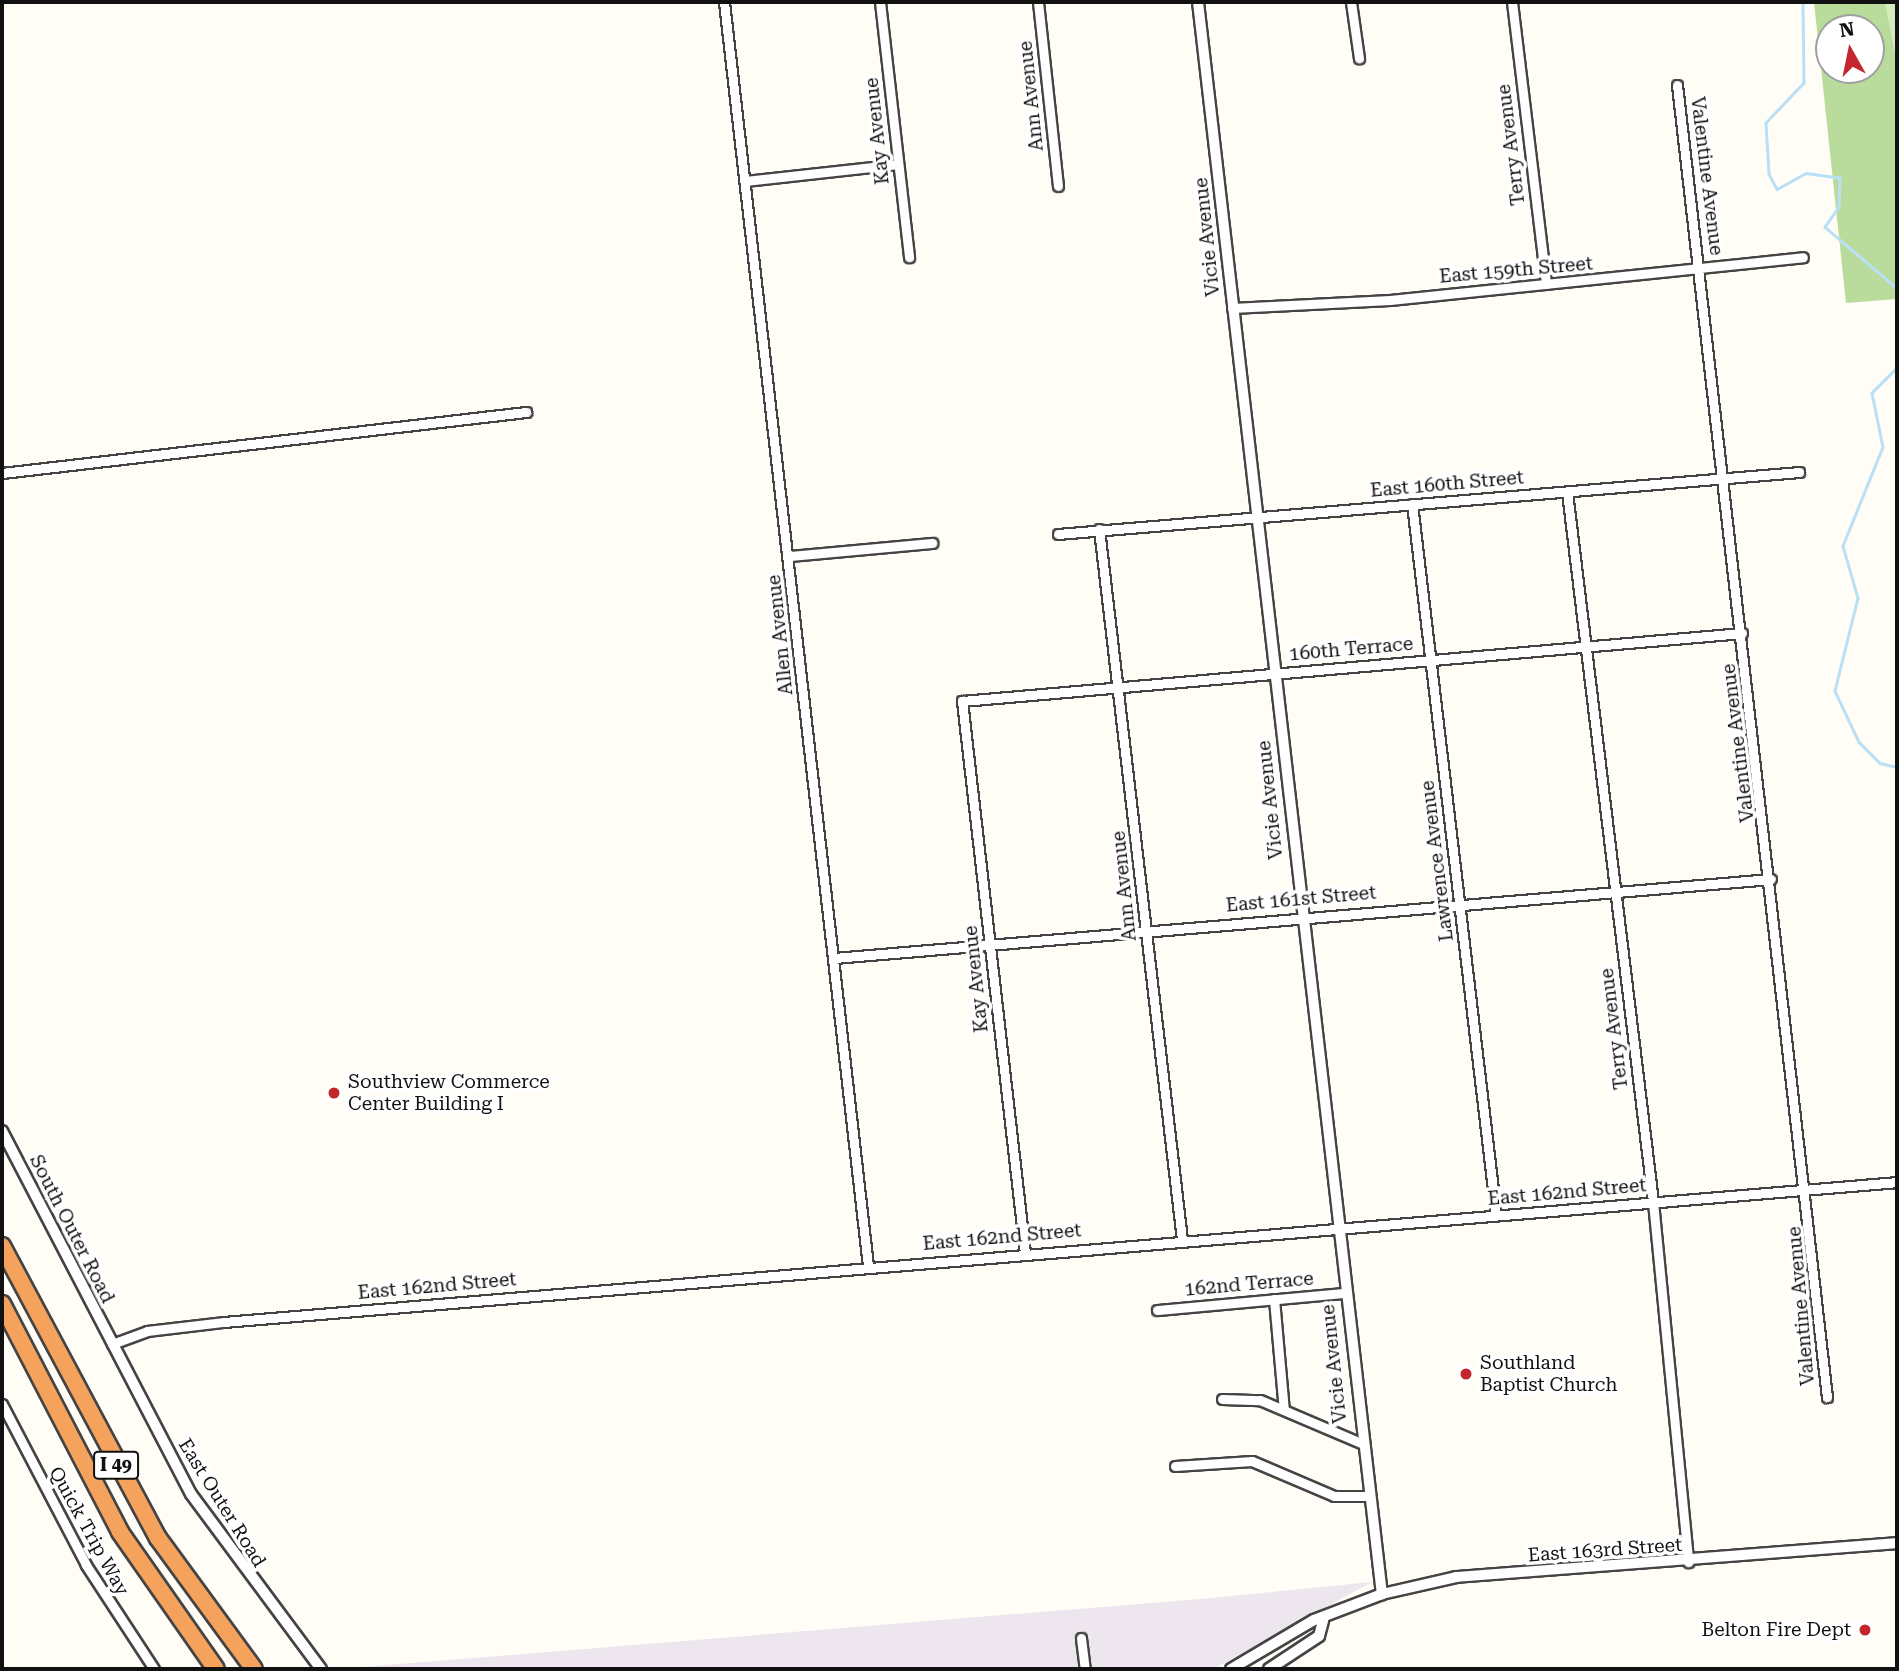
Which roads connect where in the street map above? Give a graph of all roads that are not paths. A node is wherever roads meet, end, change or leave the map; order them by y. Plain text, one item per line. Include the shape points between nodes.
1 (724, 2) edge
2 (880, 2) edge
3 (1038, 2) edge
4 (1198, 2) edge
5 (1351, 2) edge
6 (1512, 2) edge
7 (1359, 58) dead end
8 (1677, 85) dead end
9 (898, 164) junction
10 (745, 181) junction
11 (1058, 186) dead end
12 (909, 257) dead end
13 (1803, 257) dead end
14 (1701, 270) junction
15 (1546, 284) junction
16 (1232, 307) junction
17 (526, 412) dead end
18 (1799, 471) dead end
19 (2, 473) edge
20 (1725, 479) junction
21 (1567, 492) junction
22 (1412, 504) junction
23 (1256, 516) junction
24 (1098, 529) junction
25 (1058, 534) dead end
26 (932, 543) dead end
27 (789, 556) junction
28 (1742, 633) junction
29 (1585, 646) junction
30 (1431, 660) junction
31 (1273, 672) junction
32 (1119, 685) junction
33 (962, 701) joint
34 (1771, 878) junction
35 (1615, 891) junction
36 (1459, 903) junction
37 (1301, 917) junction
38 (1147, 930) junction
39 (990, 944) junction
40 (834, 958) junction
41 (2, 1131) edge
42 (1897, 1182) edge
43 (1807, 1190) junction
44 (1653, 1202) junction
45 (1496, 1215) junction
46 (1337, 1228) junction
47 (1182, 1240) junction
48 (2, 1246) edge
49 (1025, 1253) junction
50 (868, 1265) junction
51 (1344, 1293) junction
52 (1274, 1299) junction
53 (2, 1304) edge
54 (1157, 1310) dead end
55 (112, 1344) junction
56 (1827, 1397) dead end
57 (1222, 1399) dead end
58 (2, 1404) edge
59 (1284, 1410) junction
60 (1361, 1443) junction
61 (1175, 1466) dead end
62 (1367, 1496) junction
63 (1897, 1543) edge
64 (1688, 1562) junction
65 (1382, 1594) junction
66 (1323, 1621) junction
67 (1081, 1637) dead end
68 (154, 1669) edge
69 (216, 1669) edge
70 (254, 1669) edge
71 (321, 1669) edge
72 (1085, 1669) edge
73 (1231, 1669) edge
74 (1269, 1669) edge

1 - 10 street, Allen Avenue
2 - 9 street, Kay Avenue
3 - 11 street, Ann Avenue
4 - 16 street, Vicie Avenue
5 - 7 street
6 - 15 street, Terry Avenue
8 - 14 street, Valentine Avenue
9 - 10 street
9 - 12 street, Kay Avenue
10 - 27 street, Allen Avenue
13 - 14 street, East 159th Street
14 - 15 street, East 159th Street
14 - 20 street, Valentine Avenue
15 - 16 street, East 159th Street
16 - 23 street, Vicie Avenue
17 - 19 street
18 - 20 street, East 160th Street
20 - 21 street, East 160th Street
20 - 28 street, Valentine Avenue
21 - 22 street, East 160th Street
21 - 29 street, Terry Avenue
22 - 23 street, East 160th Street
22 - 30 street, Lawrence Avenue
23 - 24 street, East 160th Street
23 - 31 street, Vicie Avenue
24 - 25 street, East 160th Street
24 - 32 street, Ann Avenue
26 - 27 street
27 - 40 street, Allen Avenue
28 - 29 street, 160th Terrace
28 - 34 street, Valentine Avenue
29 - 30 street, 160th Terrace
29 - 35 street, Terry Avenue
30 - 31 street, 160th Terrace
30 - 36 street, Lawrence Avenue
31 - 32 street, 160th Terrace
31 - 37 street, Vicie Avenue
32 - 33 street, 160th Terrace
32 - 38 street, Ann Avenue
33 - 39 street, Kay Avenue
34 - 35 street, East 161st Street
34 - 43 street, Valentine Avenue
35 - 36 street, East 161st Street
35 - 44 street, Terry Avenue
36 - 37 street, East 161st Street
36 - 45 street, Lawrence Avenue
37 - 38 street, East 161st Street
37 - 46 street, Vicie Avenue
38 - 39 street, East 161st Street
38 - 47 street, Ann Avenue
39 - 40 street, East 161st Street
39 - 49 street, Kay Avenue
40 - 50 street, Allen Avenue
41 - 55 street, South Outer Road
42 - 43 street, East 162nd Street
43 - 44 street, East 162nd Street
43 - 56 street, Valentine Avenue
44 - 45 street, East 162nd Street
44 - 64 street, Terry Avenue
45 - 46 street, East 162nd Street
46 - 47 street, East 162nd Street
46 - 51 street, Vicie Avenue
47 - 49 street, East 162nd Street
48 - 70 highway, I 49 via 158,1538
49 - 50 street, East 162nd Street
50 - 55 street, East 162nd Street via 160,1329
51 - 52 street, 162nd Terrace
51 - 60 street, Vicie Avenue
52 - 54 street, 162nd Terrace
52 - 59 street
53 - 69 highway, I 49 via 120,1532
55 - 71 street, East Outer Road via 206,1519
57 - 59 street via 1259,1400
58 - 68 street, Quick Trip Way via 86,1565
59 - 60 street
60 - 62 street, Vicie Avenue
61 - 62 street via 1252,1461 1334,1496
62 - 65 street, Vicie Avenue
63 - 64 street, East 163rd Street
64 - 65 street, East 163rd Street via 1456,1577
65 - 66 street, East 163rd Street
66 - 73 street, East 163rd Street via 1280,1636
66 - 74 street, East 163rd Street via 1319,1636
67 - 72 street

